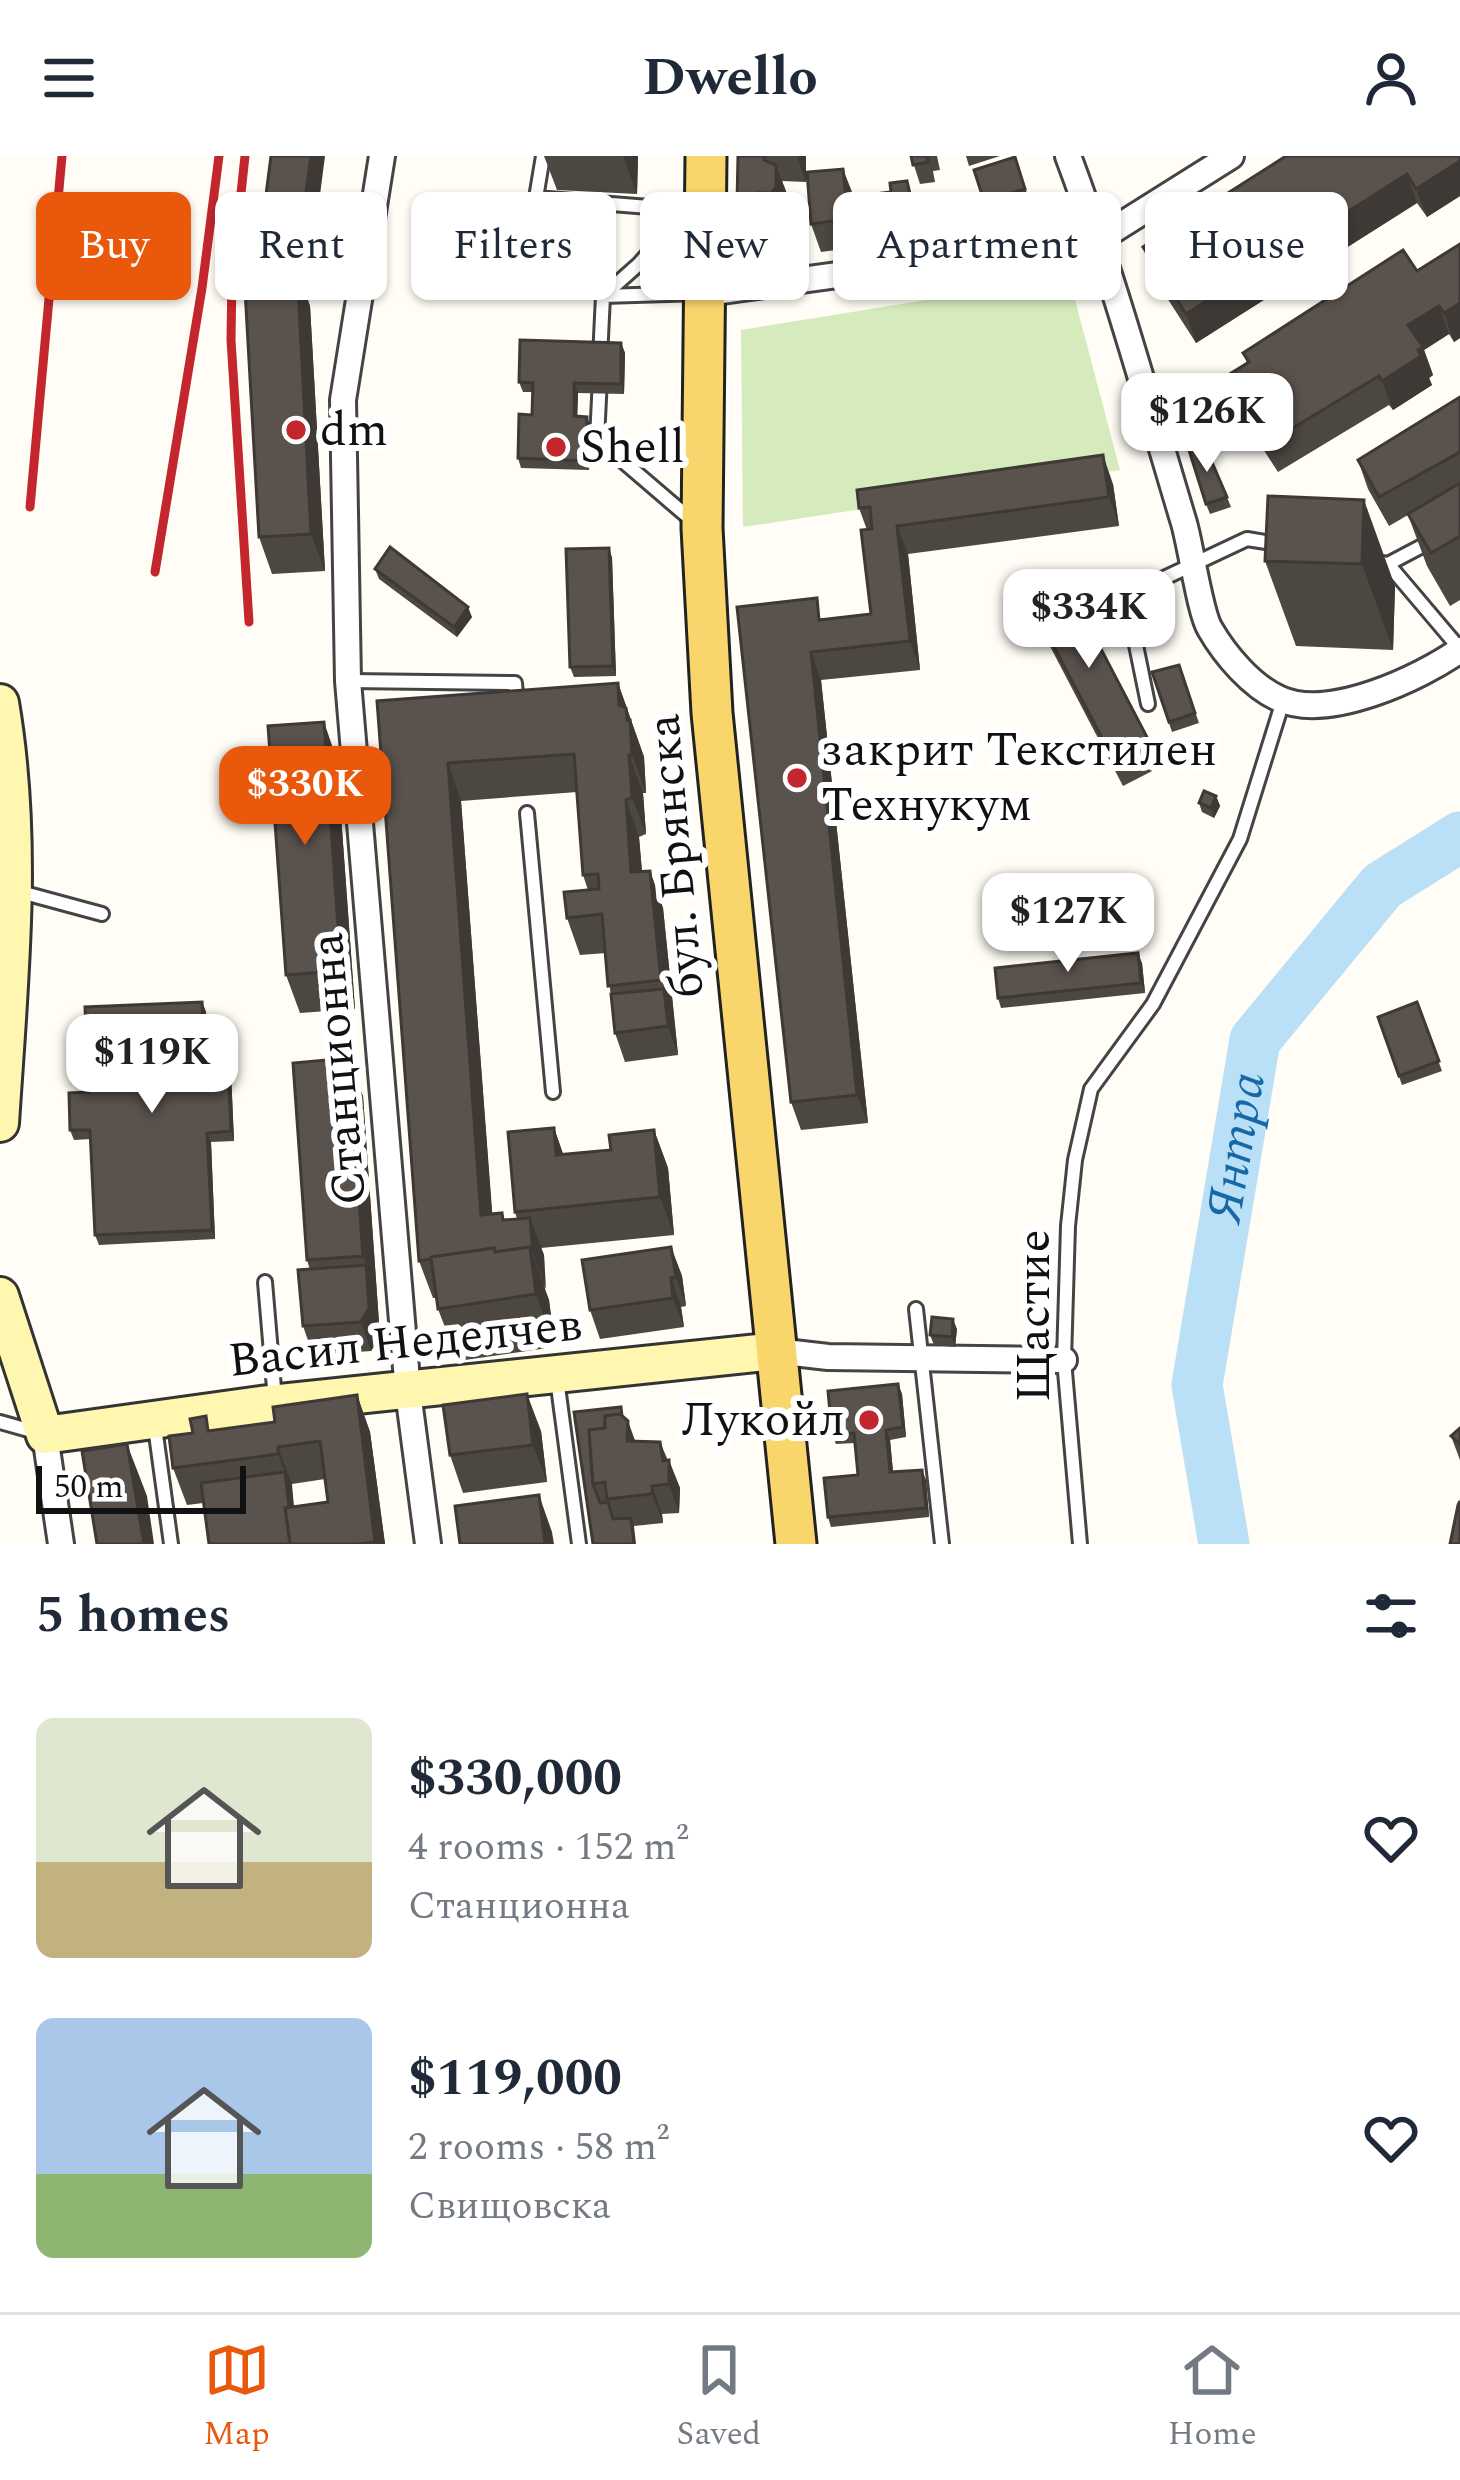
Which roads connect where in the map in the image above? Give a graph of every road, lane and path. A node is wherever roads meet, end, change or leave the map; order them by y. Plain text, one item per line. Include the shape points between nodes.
1 (382, 156) edge
2 (543, 156) edge
3 (1067, 156) edge
4 (1231, 156) edge
5 (1081, 192) edge
6 (640, 206) edge
7 (1121, 225) edge
8 (640, 264) edge
9 (616, 285) edge
10 (603, 300) edge
11 (707, 300) edge
12 (1117, 300) edge
13 (1460, 526) edge
14 (702, 528) junction
15 (1292, 547) edge
16 (1354, 558) edge
17 (1196, 562) junction
18 (1388, 564) junction
19 (1024, 579) dead end
20 (1126, 596) junction
21 (1460, 649) edge
22 (348, 681) junction
23 (1282, 701) junction
24 (0, 703) edge
25 (1148, 704) dead end
26 (518, 717) edge
27 (527, 814) dead end
28 (16, 890) junction
29 (102, 914) dead end
30 (553, 1092) dead end
31 (0, 1123) edge
32 (265, 1282) dead end
33 (0, 1296) edge
34 (916, 1309) dead end
35 (776, 1352) junction
36 (922, 1358) junction
37 (1064, 1360) junction
38 (556, 1375) junction
39 (408, 1392) junction
40 (276, 1404) junction
41 (154, 1420) junction
42 (0, 1422) edge
43 (45, 1435) junction
44 (61, 1544) edge
45 (171, 1544) edge
46 (428, 1544) edge
47 (579, 1544) edge
48 (796, 1544) edge
49 (942, 1544) edge
50 (1080, 1544) edge

1 - 22 street, Станционна via 343,400
2 - 6 lane via 536,198
3 - 5 street
4 - 7 street
8 - 9 lane
10 - 14 lane via 597,440
11 - 14 main road, бул. Брянска
12 - 17 street
13 - 18 lane
14 - 35 main road, бул. Брянска via 712,713
15 - 17 lane via 1247,539
16 - 18 lane
17 - 20 lane
17 - 23 street via 1207,626 1249,679
18 - 21 lane
19 - 20 lane
20 - 25 lane
21 - 23 street via 1427,673 1368,694 1320,704
22 - 26 lane via 515,683
22 - 39 street, Станционна
23 - 37 lane, Щастие via 1240,839 1153,1004 1091,1089 1068,1226
24 - 28 street
27 - 30 lane
28 - 29 lane
28 - 31 street
32 - 40 lane
33 - 43 street
34 - 36 lane
35 - 36 street
35 - 38 street, Васил Неделчев
35 - 48 main road, бул. Брянска
36 - 37 street
36 - 49 lane
37 - 50 lane, Щастие
38 - 39 street, Васил Неделчев
38 - 47 lane
39 - 40 street, Васил Неделчев
39 - 46 street, Станционна
40 - 41 street, Васил Неделчев
41 - 43 street, Васил Неделчев
41 - 45 lane
42 - 43 lane
43 - 44 street

